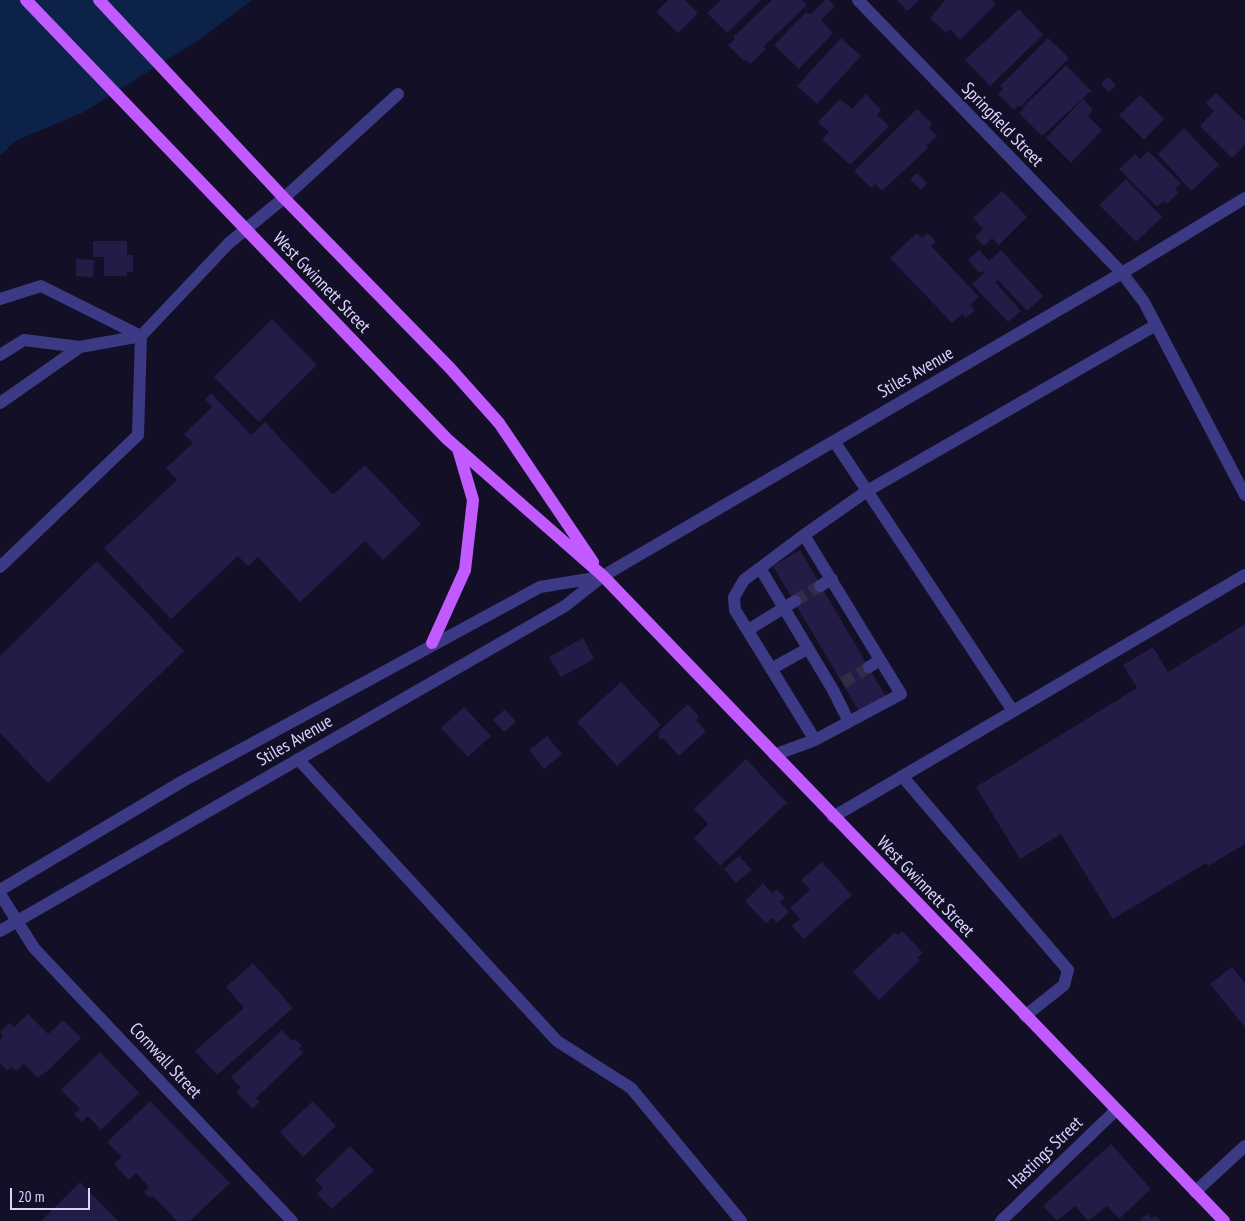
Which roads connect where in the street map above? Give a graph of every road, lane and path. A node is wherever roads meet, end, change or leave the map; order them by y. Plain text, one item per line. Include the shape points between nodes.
1 (26, 0) edge
2 (98, 0) edge
3 (858, 0) edge
4 (398, 94) dead end
5 (284, 198) junction
6 (1245, 198) edge
7 (245, 229) junction
8 (1122, 273) junction
9 (0, 299) edge
10 (1156, 325) junction
11 (141, 336) junction
12 (80, 347) junction
13 (0, 355) edge
14 (0, 403) edge
15 (834, 441) junction
16 (458, 449) junction
17 (867, 491) junction
18 (1245, 495) edge
19 (804, 535) junction
20 (0, 567) edge
21 (760, 568) junction
22 (1245, 575) edge
23 (603, 576) junction
24 (795, 601) tunnel mouth
25 (782, 607) junction
26 (748, 630) junction
27 (432, 643) junction
28 (807, 649) junction
29 (880, 660) junction
30 (869, 667) tunnel mouth
31 (771, 669) junction
32 (1013, 711) junction
33 (849, 722) junction
34 (815, 740) junction
35 (774, 755) junction
36 (298, 759) junction
37 (902, 776) junction
38 (833, 817) junction
39 (0, 890) edge
40 (0, 894) edge
41 (16, 922) junction
42 (0, 931) edge
43 (1025, 1016) junction
44 (1116, 1111) junction
45 (1245, 1146) edge
46 (1195, 1192) junction
47 (292, 1221) edge
48 (741, 1221) edge
49 (1001, 1221) edge
50 (1224, 1221) edge

1 - 7 main road, West Gwinnett Street
2 - 5 main road, West Gwinnett Street
3 - 8 street, Springfield Street
4 - 5 street
5 - 7 street
5 - 23 main road, West Gwinnett Street via 450,368 499,423
6 - 8 street, Stiles Avenue
7 - 11 street
7 - 16 main road, West Gwinnett Street
8 - 10 street, Springfield Street via 1144,302
8 - 15 street, Stiles Avenue
9 - 11 street via 41,286
10 - 17 street
10 - 18 street, Springfield Street
11 - 12 street
11 - 20 street via 138,435
12 - 13 street via 24,340
12 - 14 street
15 - 17 street
15 - 23 street, Stiles Avenue
16 - 23 main road, West Gwinnett Street
16 - 27 main road via 473,500 465,570
17 - 19 street
17 - 32 street
19 - 21 street
19 - 29 street via 826,583
21 - 25 street
21 - 26 street via 744,580 734,597 736,610
22 - 32 street
23 - 27 street, Stiles Avenue via 540,586
23 - 35 main road, West Gwinnett Street
23 - 36 street, Stiles Avenue via 565,606
24 - 25 street
25 - 26 street
25 - 28 street
26 - 31 street
27 - 39 street, Stiles Avenue via 183,781
28 - 31 street
28 - 33 street via 838,686
29 - 30 street
29 - 33 street via 901,694
31 - 34 street
32 - 37 street
33 - 34 street
34 - 35 street
35 - 38 main road, West Gwinnett Street
36 - 41 street, Stiles Avenue
36 - 48 street via 557,1041 630,1088
37 - 38 street
37 - 43 street via 1068,970 1064,985
38 - 43 main road, West Gwinnett Street
40 - 41 street, Cornwall Street
41 - 42 street, Stiles Avenue
41 - 47 street, Cornwall Street via 34,948
43 - 44 main road, West Gwinnett Street
44 - 46 main road, West Gwinnett Street
44 - 49 street, Hastings Street
45 - 46 street
46 - 50 main road, West Gwinnett Street

